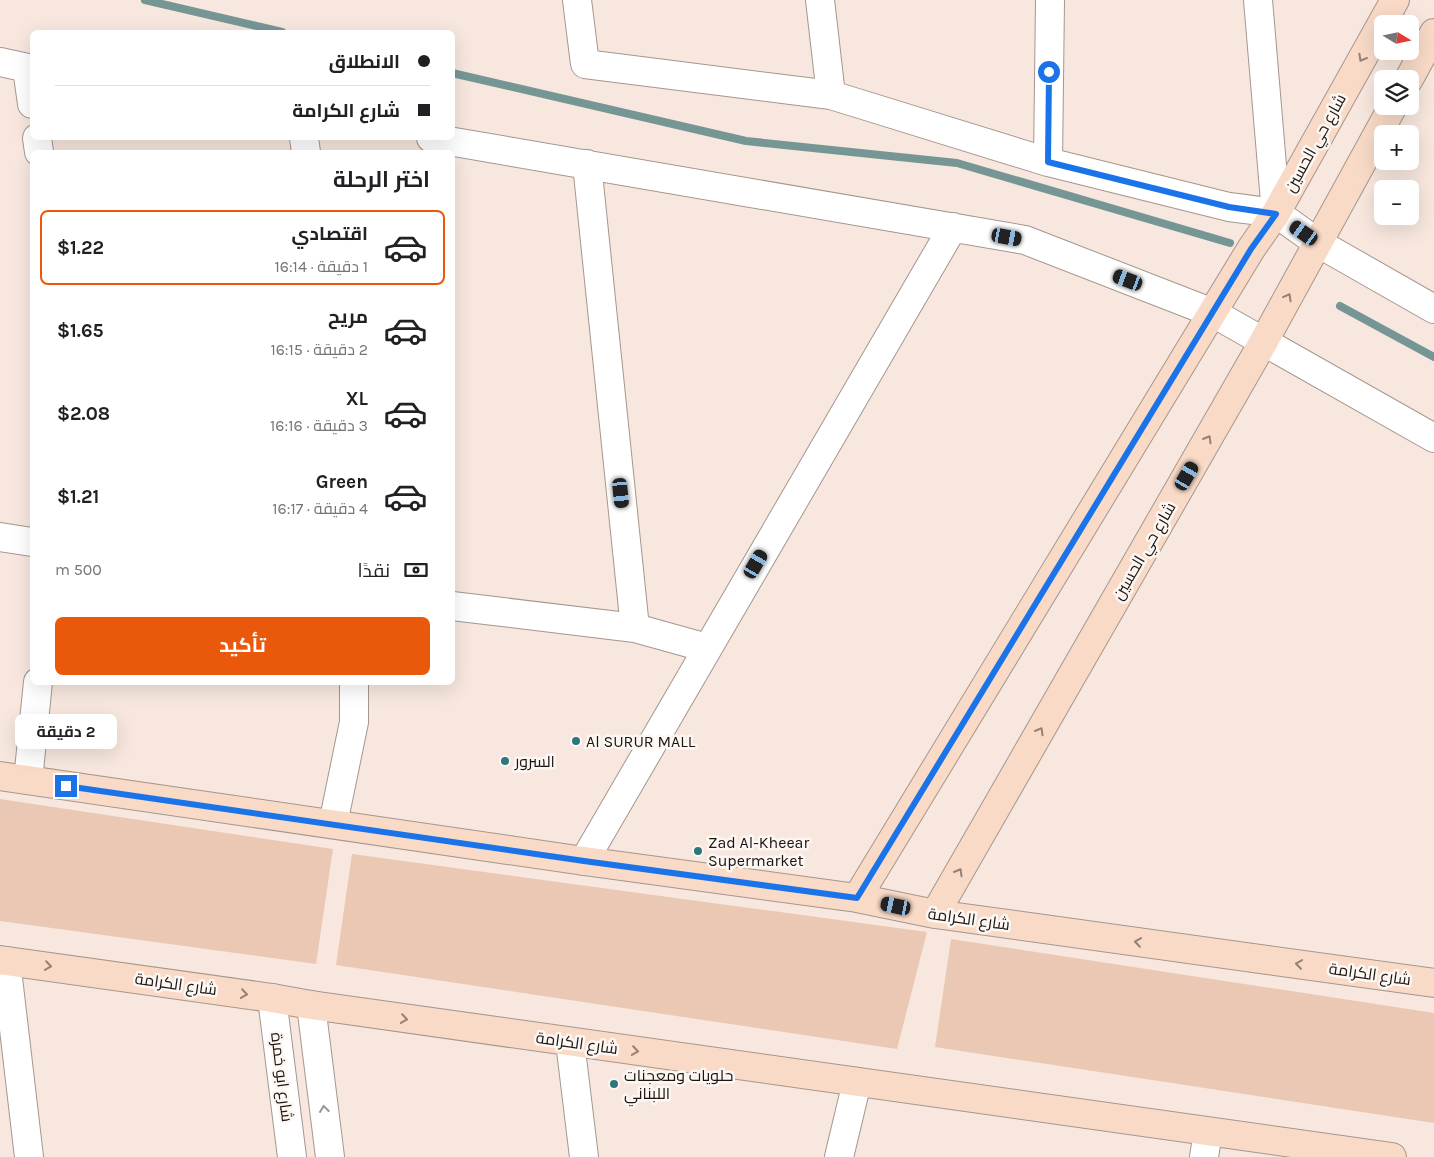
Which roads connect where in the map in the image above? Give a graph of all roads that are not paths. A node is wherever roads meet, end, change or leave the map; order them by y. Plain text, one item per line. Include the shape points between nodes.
1 (577, 0) edge
2 (820, 0) edge
3 (1050, 0) edge
4 (1258, 0) edge
5 (1395, 0) edge
6 (1434, 33) edge
7 (0, 62) edge
8 (30, 68) edge
9 (1414, 70) edge
10 (831, 95) junction
11 (1388, 115) edge
12 (443, 140) edge
13 (1048, 162) junction
14 (587, 164) junction
15 (1276, 214) junction
16 (953, 227) junction
17 (1318, 243) junction
18 (1434, 309) edge
19 (1213, 313) junction
20 (1264, 341) junction
21 (1434, 438) edge
22 (0, 537) edge
23 (30, 542) edge
24 (455, 606) edge
25 (635, 628) junction
26 (707, 648) junction
27 (38, 685) edge
28 (354, 685) edge
29 (0, 776) edge
30 (28, 780) junction
31 (333, 824) junction
32 (584, 861) junction
33 (857, 898) junction
34 (935, 914) junction
35 (3, 960) edge
36 (1433, 978) edge
37 (272, 998) junction
38 (311, 1006) junction
39 (570, 1042) junction
40 (857, 1082) junction
41 (1206, 1144) edge
42 (29, 1157) edge
43 (292, 1157) edge
44 (330, 1157) edge
45 (584, 1157) edge
46 (839, 1157) edge
47 (1392, 1157) edge

1 - 10 street via 585,64
2 - 10 street
3 - 13 street
4 - 15 street
5 -> 15 street, شارع حي الحسين
6 - 9 street
7 - 8 street
10 - 13 street
11 - 17 street, شارع حي الحسين
12 - 14 street
13 - 15 street via 1229,207
14 - 16 street
14 - 25 street
15 - 17 street
15 - 19 street, شارع حي الحسين
16 - 19 street via 1025,240
16 - 26 street
17 - 18 street
20 -> 17 street, شارع حي الحسين
19 - 20 street
19 - 33 street, شارع حي الحسين
20 - 21 street
34 -> 20 street, شارع حي الحسين
22 - 23 street
24 - 25 street
25 - 26 street
26 - 32 street
27 - 30 street
28 - 31 street via 354,722
29 - 30 street, شارع الكرامة
30 - 31 street, شارع الكرامة
31 - 32 street, شارع الكرامة
32 - 33 street, شارع الكرامة
33 - 34 street, شارع الكرامة
36 -> 34 street, شارع الكرامة
35 -> 37 street, شارع الكرامة
35 - 42 street
37 - 38 street, شارع الكرامة
37 - 43 street, شارع ابو خمرة
38 -> 39 street, شارع الكرامة
44 -> 38 street
39 -> 40 street, شارع الكرامة
39 - 45 street
40 - 41 street, شارع الكرامة
40 - 46 street
41 - 47 street, شارع الكرامة

